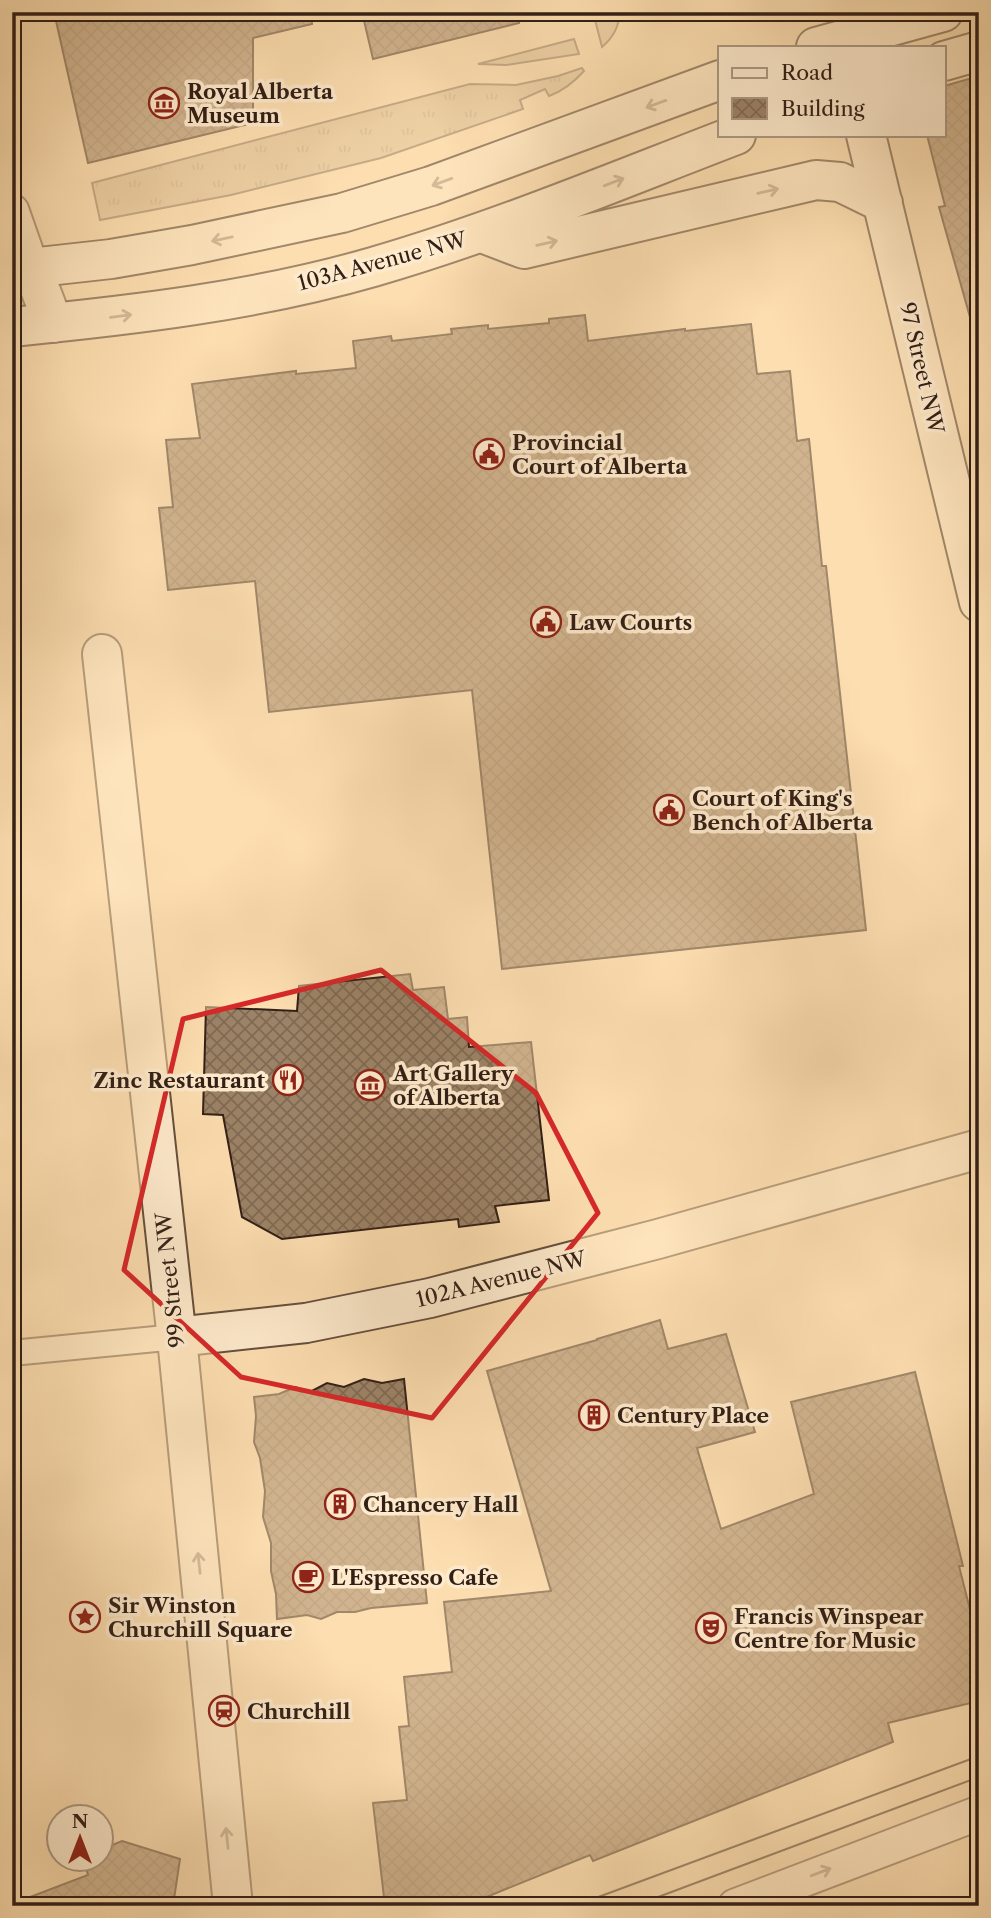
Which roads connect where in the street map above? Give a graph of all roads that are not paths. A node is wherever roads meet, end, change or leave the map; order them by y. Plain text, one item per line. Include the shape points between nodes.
1 (943, 12) edge
2 (834, 36) edge
3 (979, 51) edge
4 (946, 60) edge
5 (718, 81) edge
6 (733, 136) edge
7 (866, 136) edge
8 (883, 203) junction
9 (12, 211) edge
10 (482, 233) junction
11 (22, 269) edge
12 (53, 323) junction
13 (12, 327) edge
14 (978, 596) edge
15 (102, 654) dead end
16 (979, 1149) edge
17 (176, 1337) junction
18 (12, 1353) edge
19 (979, 1813) edge
20 (233, 1906) edge
21 (735, 1906) edge

1 - 2 main road
3 - 4 main road
5 -> 11 main road via 431,186 342,213 192,246
10 -> 6 main road, 103A Avenue NW
7 - 8 main road, 97 Street NW
10 -> 8 main road via 524,248 816,180 840,182
8 - 14 main road, 97 Street NW
9 - 11 street
12 -> 10 main road, 103A Avenue NW via 238,298 370,268
11 - 12 main road
12 - 13 main road, 103A Avenue NW
15 - 17 main road, 99 Street NW
16 - 17 main road, 102A Avenue NW via 430,1298 306,1323
17 - 18 street, 102A Avenue NW
20 -> 17 main road, 99 Street NW
21 -> 19 street

